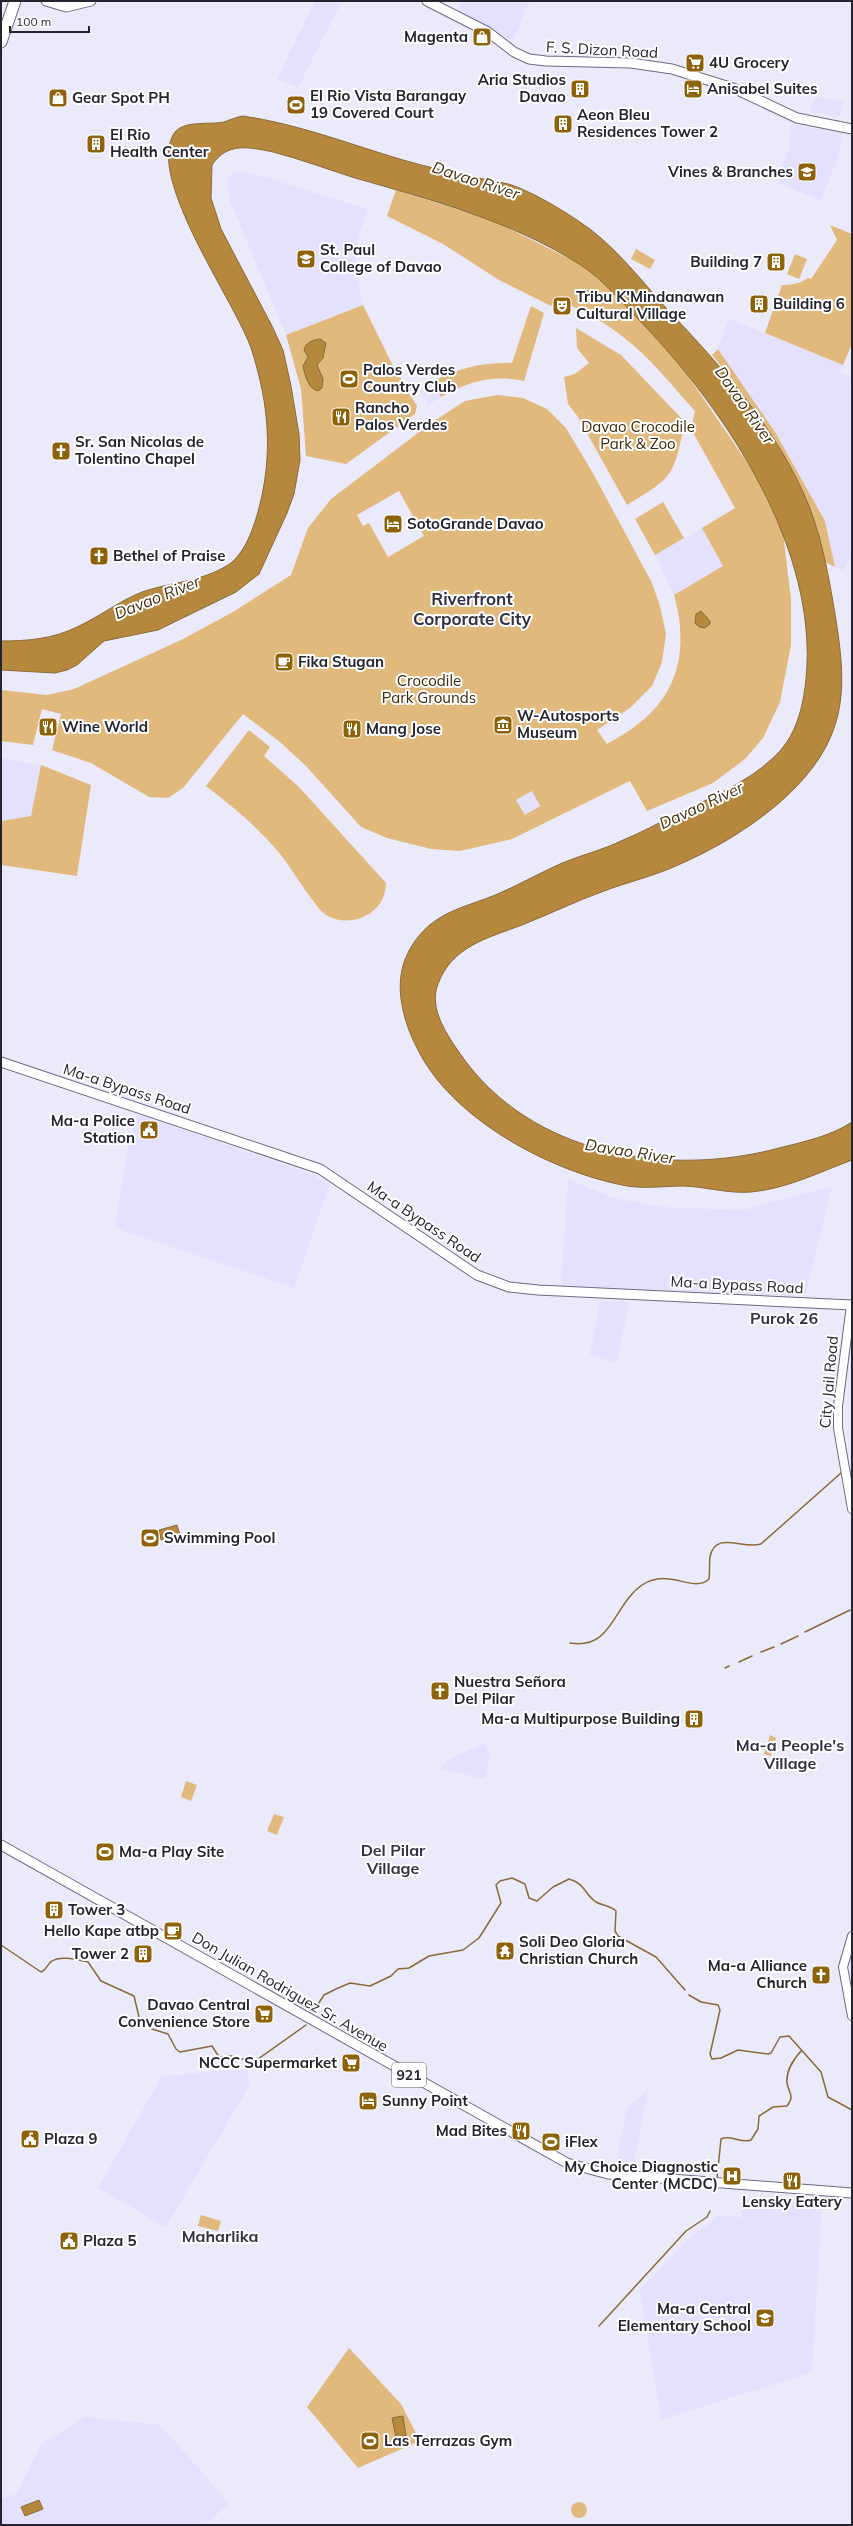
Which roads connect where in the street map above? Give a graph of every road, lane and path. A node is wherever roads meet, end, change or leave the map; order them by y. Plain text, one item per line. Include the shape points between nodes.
1 (15, 1) edge
2 (46, 1) edge
3 (91, 1) edge
4 (427, 1) edge
5 (1, 42) edge
6 (852, 129) edge
7 (1, 1062) edge
8 (851, 1305) edge
9 (852, 1509) edge
10 (1, 1845) edge
11 (852, 1936) edge
12 (852, 2016) edge
13 (852, 2193) edge

1 - 5 highway
2 - 3 main road via 66,7
4 - 6 main road, F. S. Dizon Road via 488,32 514,52 528,58 546,61 630,63 666,68 733,88 797,118
7 - 8 main road, Ma-a Bypass Road via 320,1169 477,1275 501,1285 538,1290
8 - 9 street, City Jail Road via 838,1406 838,1428
10 - 13 main road, Don Julian Rodriguez Sr. Avenue / 921 via 567,2163 608,2174
11 - 12 street via 843,1967

